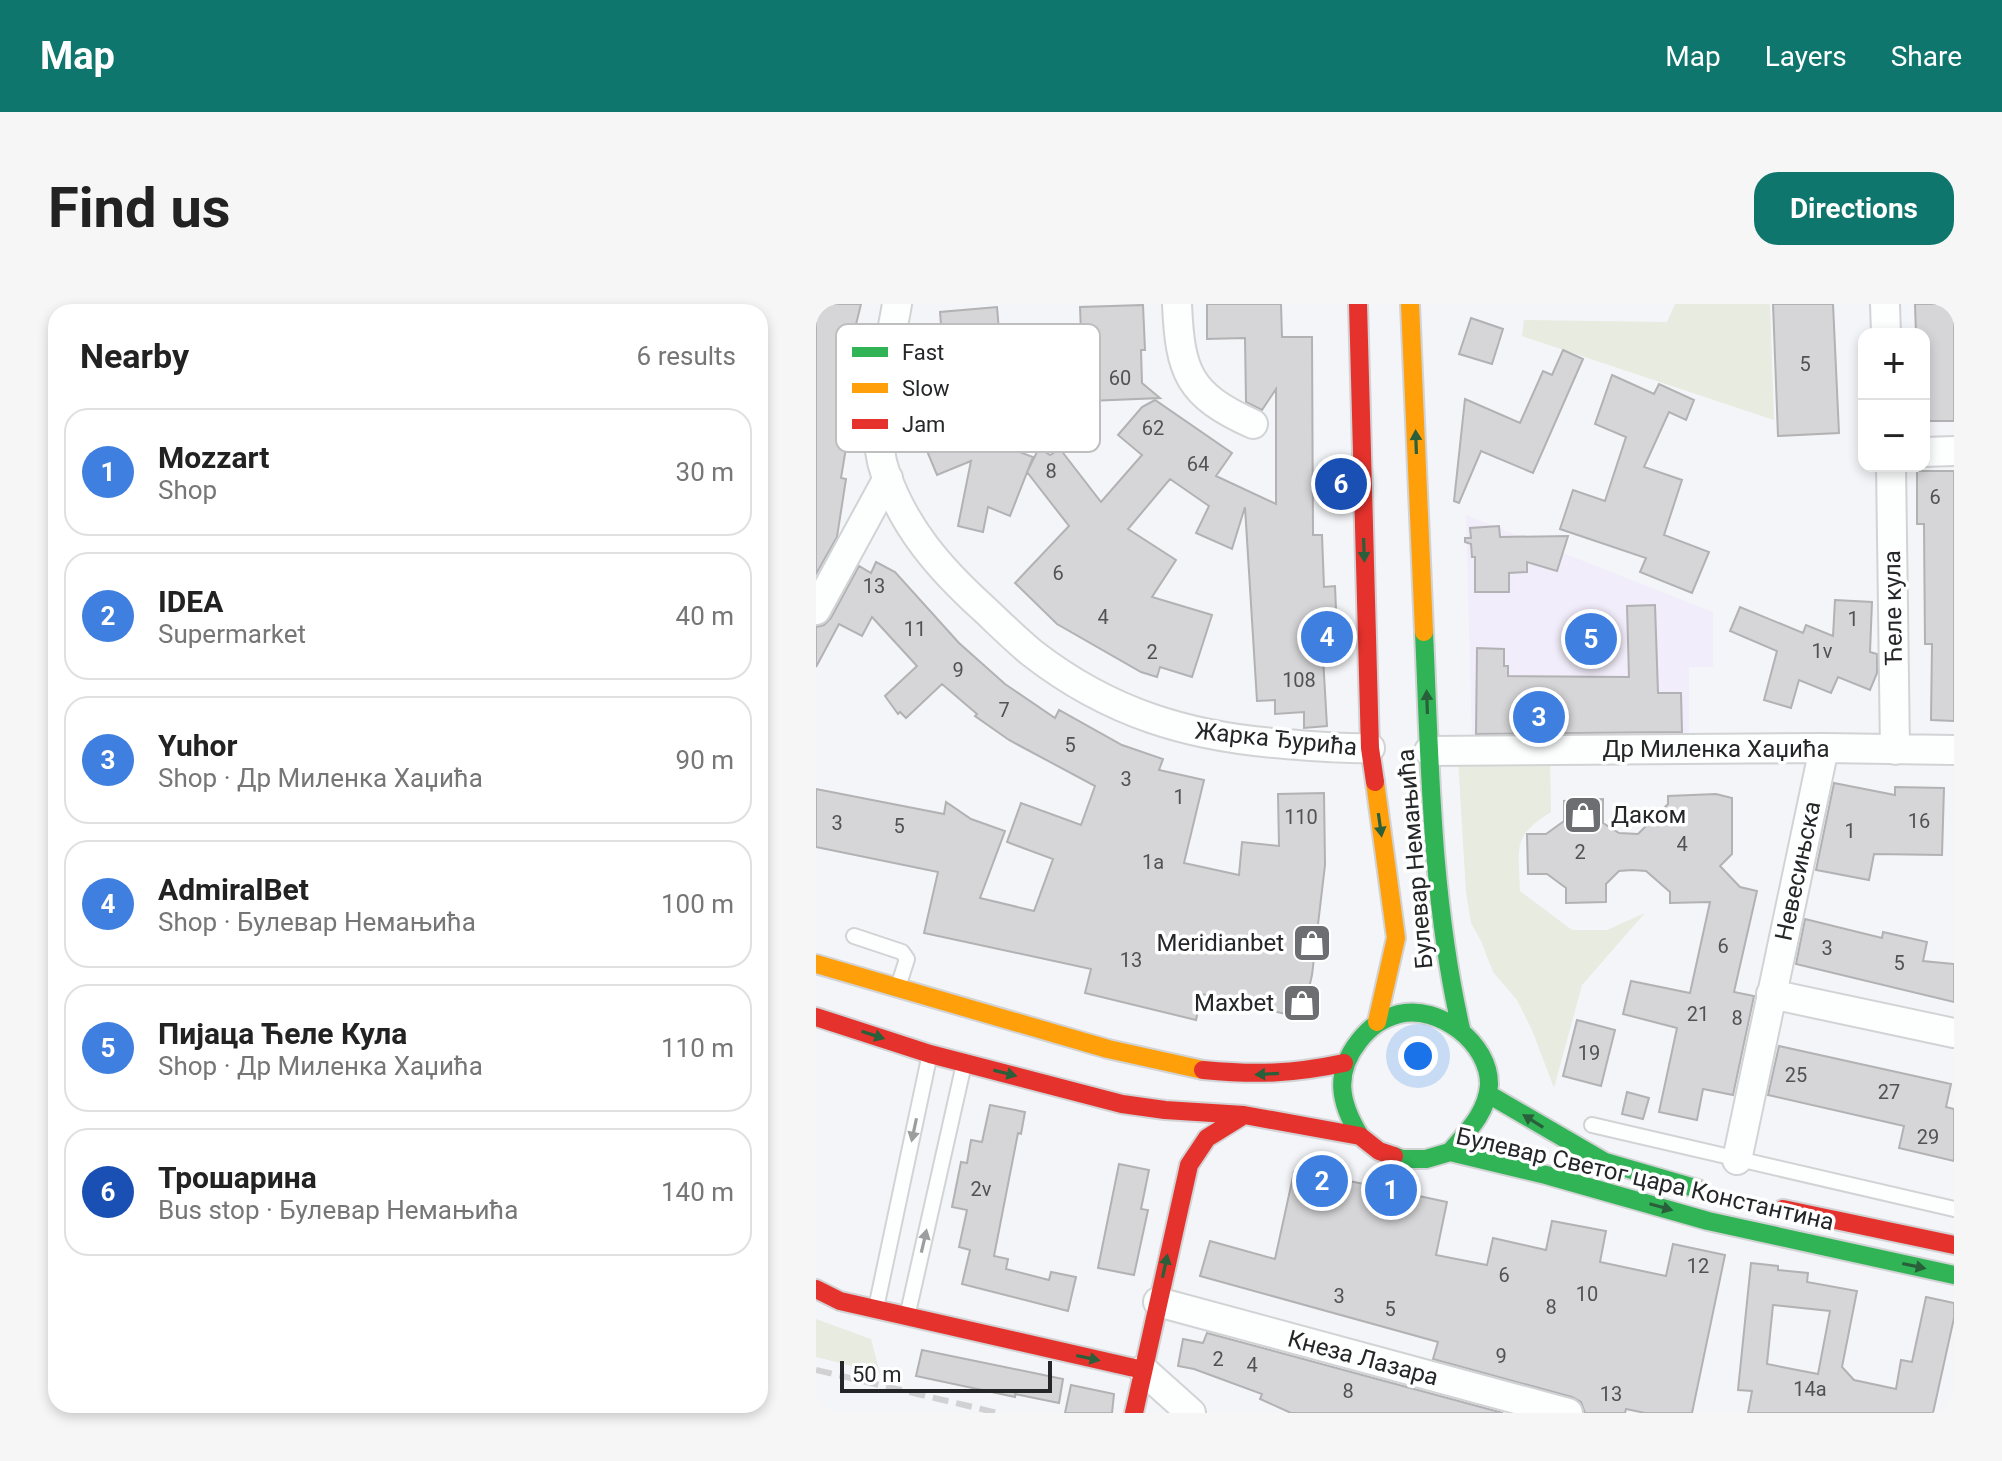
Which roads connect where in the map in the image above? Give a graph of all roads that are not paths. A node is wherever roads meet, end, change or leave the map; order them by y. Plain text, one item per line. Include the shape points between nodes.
1 (897, 304) edge
2 (1177, 304) edge
3 (1358, 304) edge
4 (1410, 304) edge
5 (1885, 304) edge
6 (894, 324) edge
7 (1886, 328) edge
8 (1253, 424) dead end
9 (1954, 451) edge
10 (881, 452) edge
11 (1930, 452) edge
12 (1891, 472) edge
13 (888, 478) junction
14 (816, 610) edge
15 (1370, 748) junction
16 (1824, 748) junction
17 (1895, 750) junction
18 (1954, 750) edge
19 (1429, 751) junction
20 (854, 936) dead end
21 (818, 965) edge
22 (898, 988) junction
23 (1771, 994) junction
24 (816, 1017) edge
25 (1377, 1022) junction
26 (1461, 1029) junction
27 (1954, 1033) edge
28 (930, 1054) junction
29 (964, 1063) junction
30 (1344, 1063) junction
31 (1488, 1094) junction
32 (1244, 1115) junction
33 (1592, 1125) dead end
34 (1360, 1136) junction
35 (1450, 1152) junction
36 (1737, 1160) junction
37 (1720, 1196) dead end
38 (1767, 1206) dead end
39 (1954, 1209) edge
40 (1954, 1245) edge
41 (1954, 1275) edge
42 (816, 1289) edge
43 (1158, 1302) junction
44 (876, 1310) junction
45 (907, 1317) junction
46 (1143, 1370) junction
47 (1134, 1413) edge
48 (1191, 1413) edge
49 (1568, 1413) edge

1 - 6 street, Жарка Ђурића
2 - 8 street via 1180,353 1188,375 1217,405
3 -> 15 main road, Булевар Немањића
19 -> 4 main road, Булевар Немањића
5 - 7 street
9 - 11 street
10 - 13 street, Жарка Ђурића
12 - 17 street, Ћеле кула
13 - 14 street
13 - 15 street, Жарка Ђурића via 914,534 957,584 1031,652 1090,692 1202,734
15 -> 25 main road, Булевар Немањића via 1396,938
16 - 17 street, Др Миленка Хаџића
16 - 19 street, Др Миленка Хаџића
16 - 23 street, Невесињска
17 - 18 street, Др Миленка Хаџића
19 - 26 main road, Булевар Немањића via 1441,926
20 - 22 lane via 902,952 907,959
21 - 22 main road
30 -> 22 main road via 1259,1075 1200,1070
23 - 27 street
23 - 36 street, Невесињска
24 -> 28 main road, Булевар Светог цара Константина
25 - 26 main road via 1420,1013
25 - 30 main road via 1363,1033
26 - 31 main road via 1487,1069
28 - 29 main road, Булевар Светог цара Константина
28 -> 44 lane
29 -> 32 main road, Булевар Светог цара Константина via 1122,1104
45 -> 29 lane
30 - 34 main road via 1342,1102
31 - 35 main road via 1469,1137
37 -> 31 main road, Булевар Светог цара Константина via 1605,1162
32 - 34 main road, Булевар Светог цара Константина
43 -> 32 main road via 1191,1158 1221,1126
33 - 36 lane, Булевар Светог цара Константина
34 - 35 main road, Булевар Светог цара Константина via 1379,1151 1402,1159
35 -> 41 main road, Булевар Светог цара Константина via 1708,1221
36 - 39 lane, Булевар Светог цара Константина
38 - 40 main road, Булевар Светог цара Константина
42 - 44 main road
43 - 46 main road
43 - 49 street, Кнеза Лазара
44 - 45 main road
45 -> 46 main road
46 - 47 main road
46 - 48 street

